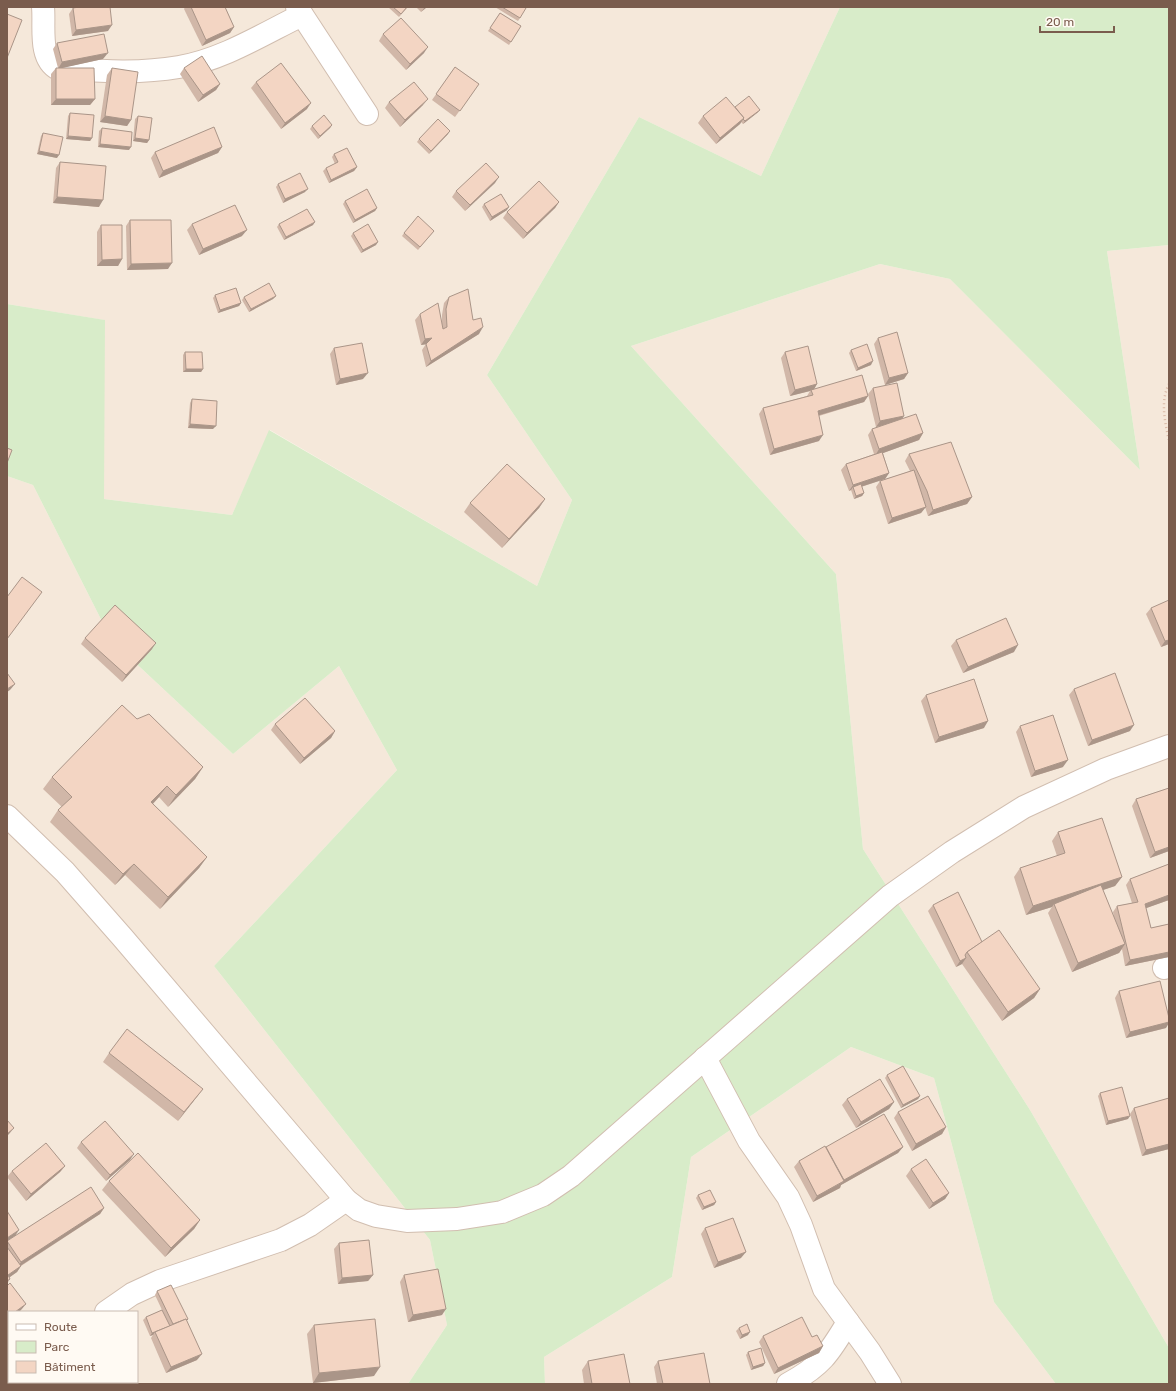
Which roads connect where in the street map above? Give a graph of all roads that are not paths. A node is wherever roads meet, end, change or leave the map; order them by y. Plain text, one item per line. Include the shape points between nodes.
1 (43, 7) edge
2 (299, 11) edge
3 (367, 114) dead end
4 (1169, 746) edge
5 (7, 816) edge
6 (705, 1058) junction
7 (346, 1200) junction
8 (107, 1311) edge
9 (848, 1322) junction
10 (788, 1384) edge
11 (890, 1384) edge

1 - 2 street via 45,51 52,65 58,68 130,72 180,67 206,60
2 - 3 street
4 - 6 street via 1106,769 1024,807 952,852 890,896
5 - 7 street via 65,872 118,932
6 - 7 street via 571,1176 543,1195 502,1212 457,1219 407,1221 376,1216 359,1210
6 - 9 street via 749,1141 788,1197 824,1289
7 - 8 street via 310,1225 281,1240 160,1281 132,1294
9 - 10 street via 823,1361
9 - 11 street

